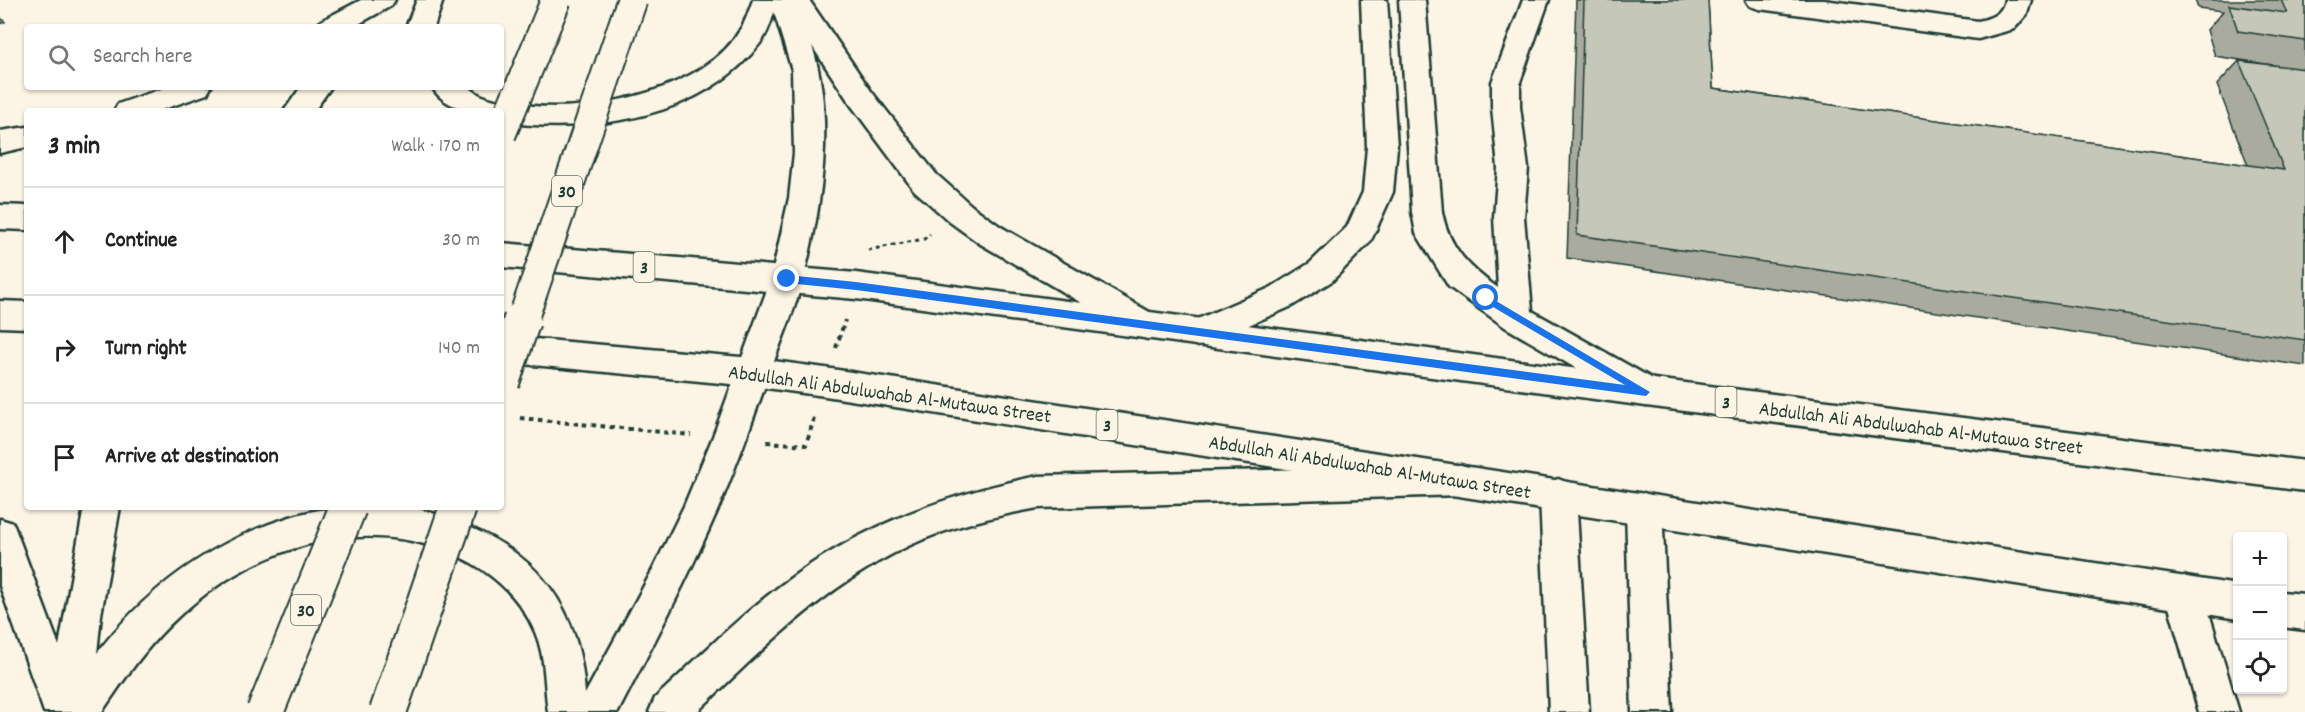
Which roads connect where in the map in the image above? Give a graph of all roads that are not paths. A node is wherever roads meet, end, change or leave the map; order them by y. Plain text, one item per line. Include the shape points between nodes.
1 (382, 0) edge
2 (406, 0) edge
3 (430, 0) edge
4 (556, 0) edge
5 (632, 0) edge
6 (766, 0) edge
7 (784, 0) edge
8 (796, 0) edge
9 (1374, 0) edge
10 (1412, 0) edge
11 (1536, 0) edge
12 (1759, 0) edge
13 (2018, 0) edge
14 (337, 24) edge
15 (379, 24) edge
16 (421, 24) edge
17 (189, 90) edge
18 (315, 90) edge
19 (451, 90) edge
20 (137, 108) edge
21 (300, 108) edge
22 (490, 108) edge
23 (504, 112) edge
24 (504, 127) edge
25 (24, 138) edge
26 (0, 142) edge
27 (0, 217) edge
28 (24, 218) edge
29 (504, 255) edge
30 (787, 279) junction
31 (0, 314) edge
32 (24, 315) edge
33 (1516, 318) junction
34 (1146, 326) junction
35 (1198, 333) junction
36 (504, 349) edge
37 (752, 372) junction
38 (504, 373) edge
39 (1646, 392) junction
40 (2305, 476) edge
41 (1461, 480) junction
42 (1558, 495) junction
43 (1644, 509) junction
44 (101, 510) edge
45 (347, 510) edge
46 (457, 510) edge
47 (0, 535) edge
48 (2184, 593) junction
49 (2233, 601) edge
50 (2287, 610) edge
51 (2305, 612) edge
52 (64, 712) edge
53 (71, 712) edge
54 (79, 712) edge
55 (264, 712) edge
56 (388, 712) edge
57 (568, 712) edge
58 (597, 712) edge
59 (669, 712) edge
60 (1569, 712) edge
61 (1652, 712) edge
62 (2219, 712) edge

1 - 14 main road
2 - 15 main road
3 - 16 main road
4 - 24 main road, bridge
5 - 38 main road, 30, bridge
6 - 23 main road via 754,33 727,62 661,99 604,114 574,117 545,118
7 - 30 main road via 806,69 809,110 804,198
8 - 34 main road via 861,98 925,182 961,214 1036,263
9 - 35 main road via 1382,147 1378,192 1359,234 1321,272 1281,297
10 - 33 main road via 1431,233 1460,278
11 - 33 main road via 1506,82 1513,168 1509,217
12 - 13 main road via 1978,30 2003,24 2012,17
17 - 20 main road
18 - 21 main road
19 - 22 main road
25 - 26 main road
27 - 28 main road
29 - 30 main road, Abdullah Ali Abdulwahab Al-Mutawa Street / 3
30 - 34 main road, Abdullah Ali Abdulwahab Al-Mutawa Street / 3
30 - 37 main road
31 - 32 main road
33 - 39 main road
34 - 35 main road, Abdullah Ali Abdulwahab Al-Mutawa Street / 3
35 - 39 main road, Abdullah Ali Abdulwahab Al-Mutawa Street / 3
36 - 37 main road, Abdullah Ali Abdulwahab Al-Mutawa Street / 3
37 - 41 main road, Abdullah Ali Abdulwahab Al-Mutawa Street / 3
37 - 58 main road via 700,509
39 - 40 main road, Abdullah Ali Abdulwahab Al-Mutawa Street / 3
41 - 42 main road, Abdullah Ali Abdulwahab Al-Mutawa Street / 3
41 - 59 main road via 1038,492 987,501 908,528 841,563 796,596
42 - 43 main road, Abdullah Ali Abdulwahab Al-Mutawa Street / 3
42 - 60 main road
43 - 48 main road, Abdullah Ali Abdulwahab Al-Mutawa Street / 3
43 - 61 main road
44 - 53 main road via 82,615
45 - 55 main road, 30, bridge
46 - 56 main road, bridge
47 - 52 main road
48 - 49 main road, Abdullah Ali Abdulwahab Al-Mutawa Street / 3
48 - 62 main road
50 - 51 main road
54 - 57 main road via 117,656 149,620 186,587 227,561 312,527 352,520 392,520 462,539 492,554 518,575 539,602 554,632 564,667

